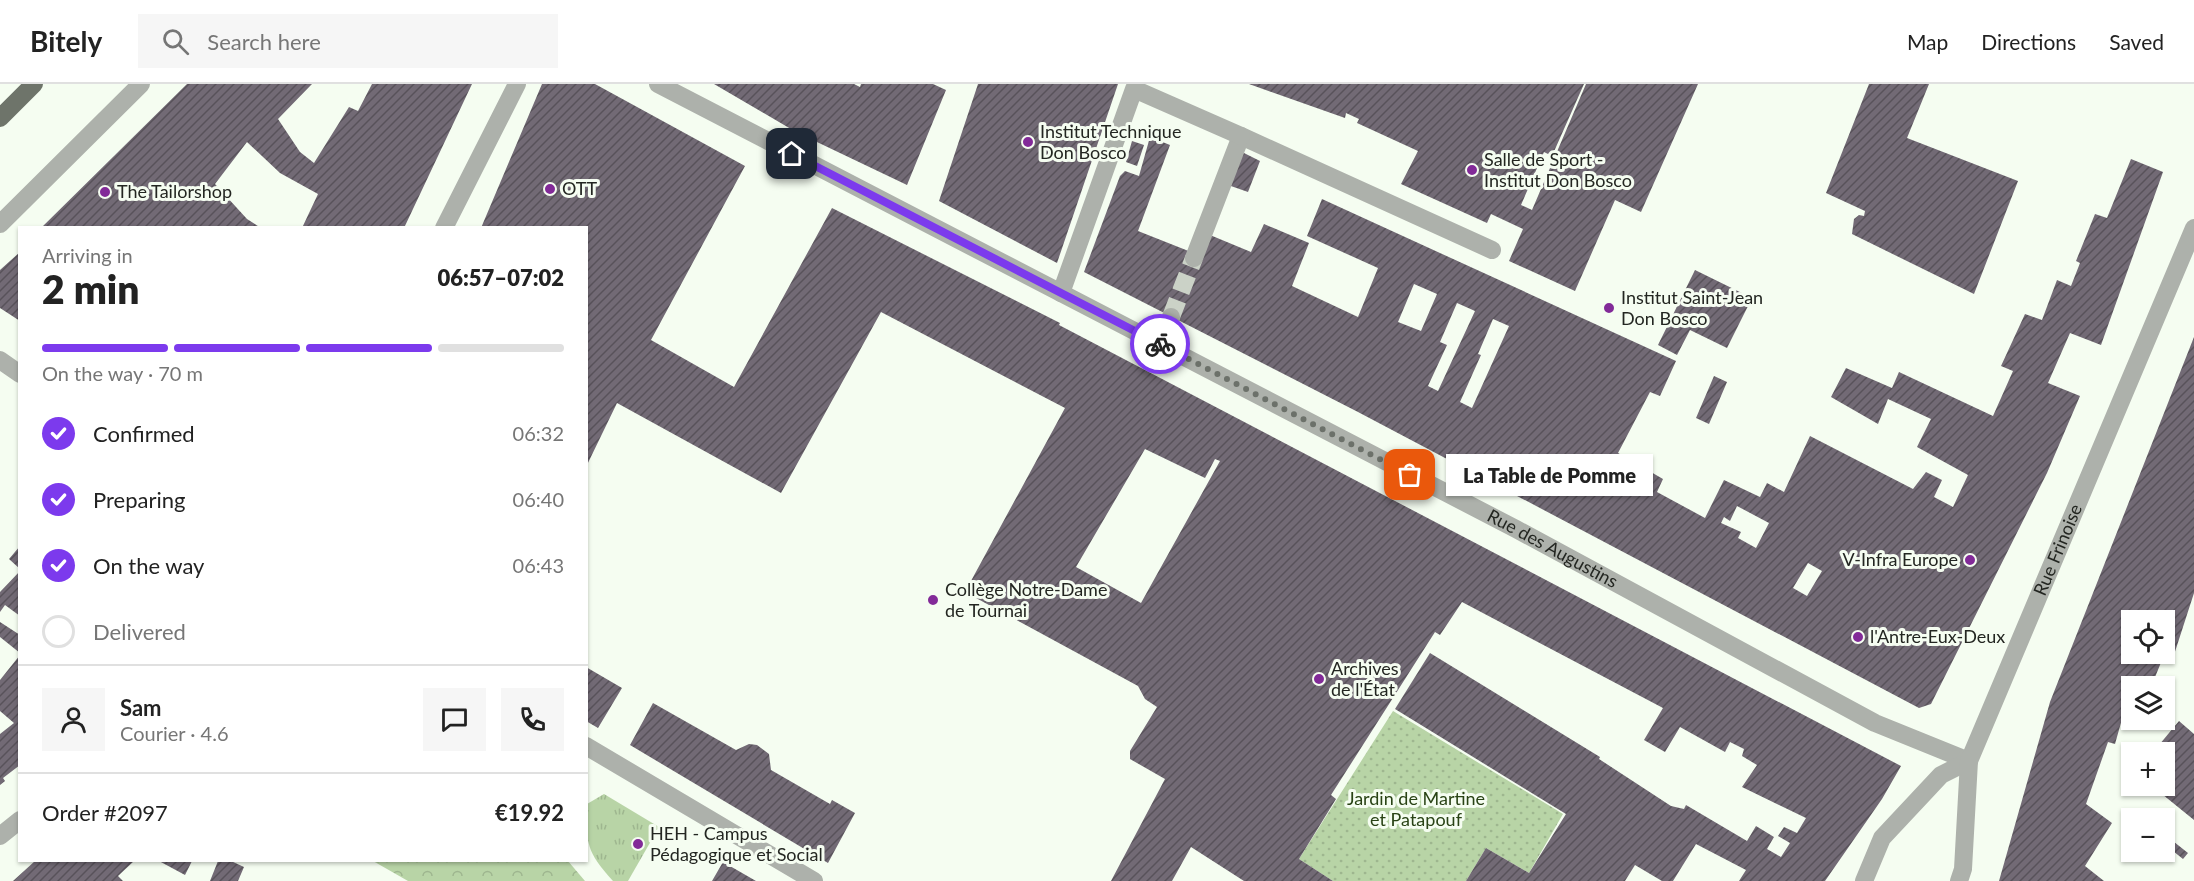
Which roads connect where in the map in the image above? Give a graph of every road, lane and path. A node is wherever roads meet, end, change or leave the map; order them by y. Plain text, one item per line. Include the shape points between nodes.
1 (34, 84) edge
2 (141, 84) edge
3 (517, 84) edge
4 (658, 84) edge
5 (0, 118) edge
6 (1241, 136) junction
7 (0, 224) edge
8 (445, 226) edge
9 (2194, 228) edge
10 (1491, 250) dead end
11 (1194, 258) tunnel mouth
12 (1061, 292) junction
13 (1172, 317) tunnel mouth
14 (1161, 344) junction
15 (0, 360) edge
16 (18, 373) edge
17 (588, 747) edge
18 (1969, 761) junction
19 (18, 822) edge
20 (0, 837) edge
21 (814, 881) edge
22 (1864, 881) edge
23 (1959, 881) edge

1 - 5 main road
2 - 7 street
3 - 8 street
4 - 12 street, Rue des Augustins
6 - 10 street
6 - 11 street
6 - 12 street via 1134,89
9 - 18 street, Rue Frinoise
12 - 14 street, Rue des Augustins
13 - 14 street
14 - 18 street, Rue des Augustins via 1516,529 1875,723
15 - 16 street
17 - 21 street
18 - 22 street via 1941,774 1882,838
18 - 23 street, Rue Frinoise
19 - 20 street

